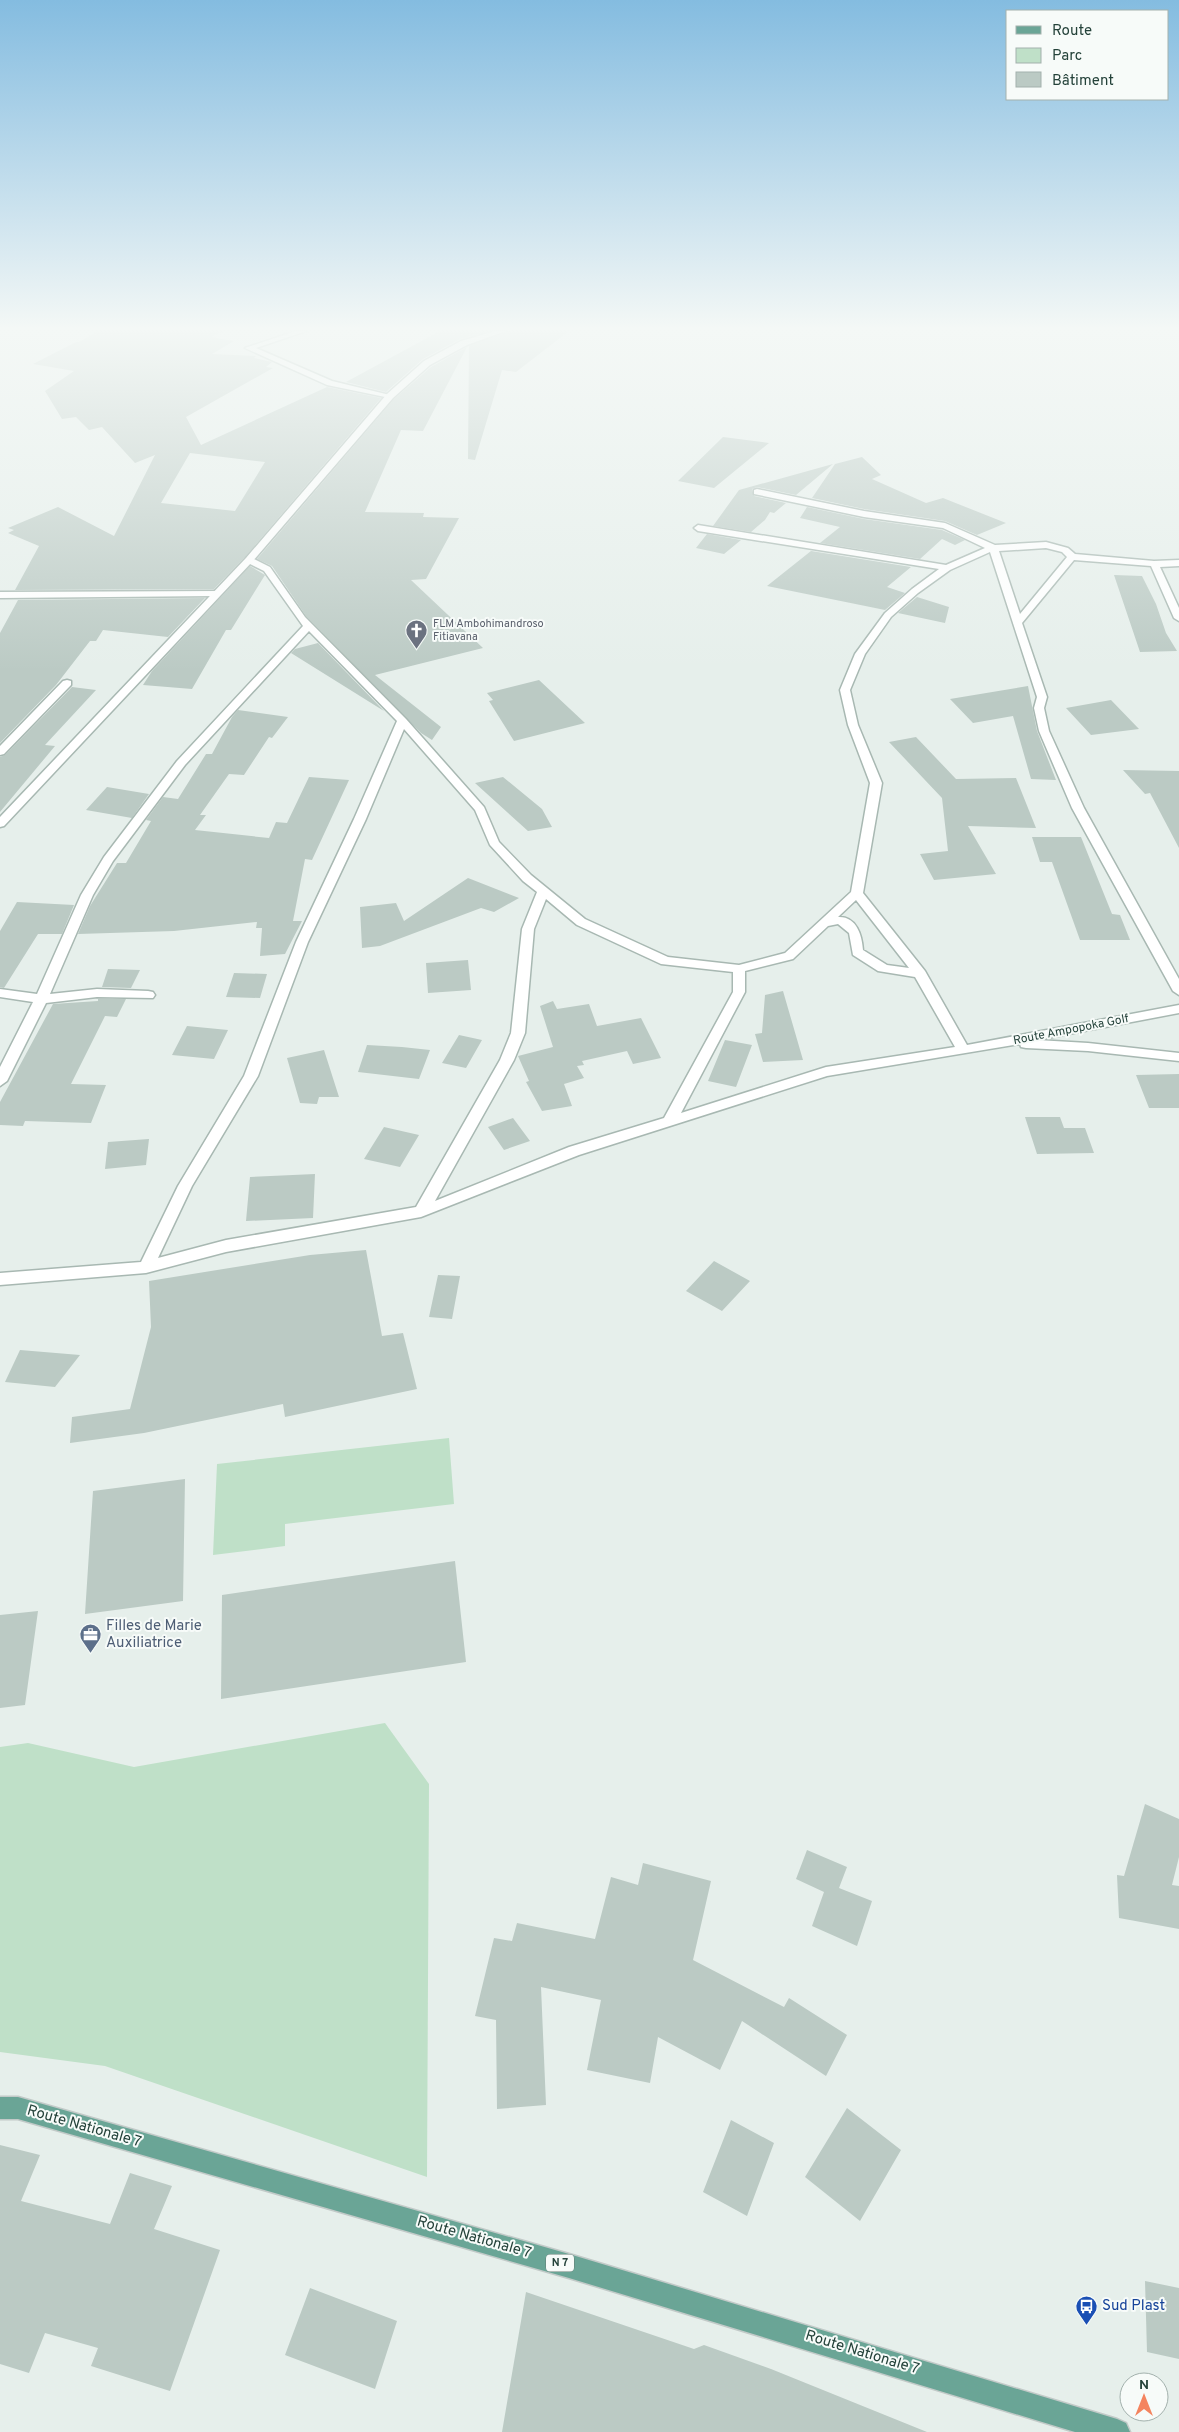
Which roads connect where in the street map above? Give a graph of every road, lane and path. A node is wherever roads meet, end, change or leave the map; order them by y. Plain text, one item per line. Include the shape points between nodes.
1 (348, 444) edge
2 (757, 492) dead end
3 (698, 528) dead end
4 (993, 548) junction
5 (1072, 557) junction
6 (249, 560) junction
7 (1179, 563) edge
8 (1154, 564) junction
9 (947, 568) junction
10 (217, 593) junction
11 (0, 595) edge
12 (1179, 618) edge
13 (1018, 622) junction
14 (308, 626) junction
15 (67, 683) dead end
16 (402, 721) junction
17 (0, 752) edge
18 (0, 824) edge
19 (543, 891) junction
20 (857, 893) junction
21 (826, 923) junction
22 (739, 969) junction
23 (920, 974) junction
24 (1179, 991) edge
25 (0, 993) edge
26 (148, 995) dead end
27 (40, 999) junction
28 (1179, 1009) edge
29 (963, 1050) junction
30 (1179, 1057) edge
31 (0, 1081) edge
32 (669, 1121) junction
33 (421, 1212) junction
34 (146, 1267) junction
35 (0, 1278) edge
36 (0, 2108) edge
37 (1117, 2432) edge

1 - 6 street
2 - 4 street via 864,514 945,526
3 - 9 street
4 - 5 street via 1046,545 1065,550
4 - 9 street
4 - 13 street
5 - 8 street
5 - 13 street
6 - 10 street
6 - 14 street via 267,569
7 - 8 street
8 - 12 street
9 - 20 street via 888,615 860,654 845,690 853,724 876,783
10 - 11 street
10 - 18 street
13 - 24 street via 1042,697 1039,708 1044,731 1078,808
14 - 16 street
14 - 27 street via 181,763 108,860 87,895
15 - 17 street
16 - 19 street via 480,808 494,842
16 - 34 street via 302,942 251,1076 185,1186
19 - 22 street via 582,922 665,961
19 - 33 street via 528,929 518,1033
20 - 21 street
20 - 23 street
21 - 22 street via 789,956
21 - 23 street via 841,920 855,932 857,952 883,968
22 - 32 street via 739,992
23 - 29 street
25 - 27 street
26 - 27 street via 97,992
27 - 31 street
28 - 29 street, Route Ampopoka Golf
29 - 30 street, Route Ampopoka Golf via 1028,1044
29 - 32 street via 826,1072
32 - 33 street via 574,1151
33 - 34 street via 226,1246
34 - 35 street
36 - 37 main road, Route Nationale 7 / N 7 via 18,2108 312,2190 823,2340

